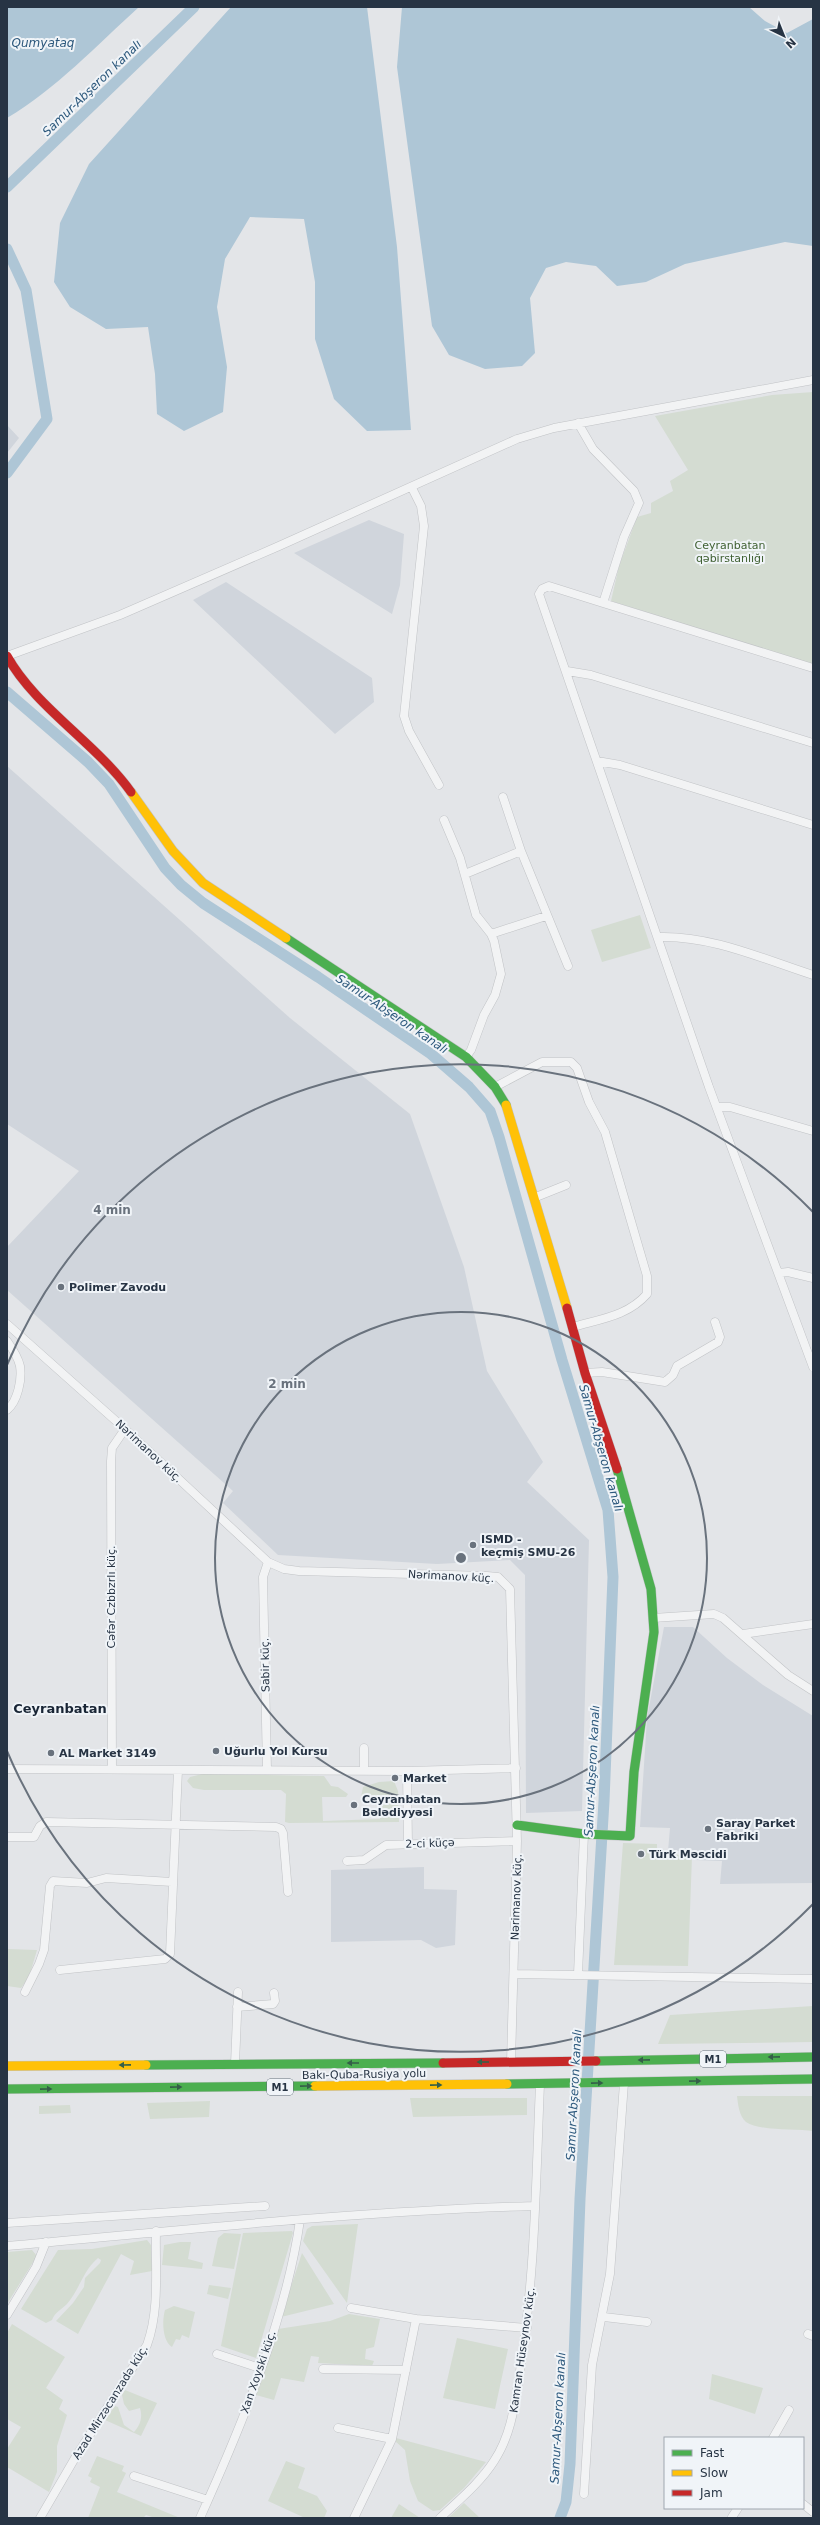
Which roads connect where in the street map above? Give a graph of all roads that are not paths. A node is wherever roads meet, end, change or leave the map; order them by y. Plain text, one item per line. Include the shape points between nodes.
1 (813, 380) edge
2 (578, 423) junction
3 (412, 488) junction
4 (602, 603) junction
5 (7, 656) edge
6 (813, 668) edge
7 (567, 671) junction
8 (813, 743) edge
9 (598, 761) junction
10 (439, 785) dead end
11 (503, 797) dead end
12 (444, 820) dead end
13 (813, 825) edge
14 (521, 851) junction
15 (465, 874) junction
16 (546, 916) junction
17 (491, 934) junction
18 (658, 937) junction
19 (568, 966) dead end
20 (813, 975) edge
21 (466, 1058) junction
22 (495, 1088) junction
23 (718, 1107) junction
24 (813, 1131) edge
25 (566, 1185) dead end
26 (536, 1197) junction
27 (779, 1273) junction
28 (813, 1278) edge
29 (715, 1322) dead end
30 (7, 1324) edge
31 (573, 1327) junction
32 (7, 1341) edge
33 (813, 1367) edge
34 (585, 1373) junction
35 (7, 1410) edge
36 (125, 1428) junction
37 (268, 1562) junction
38 (653, 1618) junction
39 (813, 1624) edge
40 (743, 1634) junction
41 (813, 1691) edge
42 (364, 1748) dead end
43 (516, 1768) junction
44 (7, 1769) edge
45 (112, 1769) junction
46 (178, 1770) junction
47 (267, 1770) junction
48 (364, 1771) junction
49 (407, 1771) junction
50 (175, 1825) junction
51 (517, 1825) junction
52 (584, 1834) junction
53 (7, 1837) edge
54 (517, 1841) junction
55 (408, 1844) junction
56 (347, 1861) dead end
57 (172, 1882) junction
58 (288, 1892) dead end
59 (60, 1970) dead end
60 (514, 1974) junction
61 (580, 1974) junction
62 (813, 1979) edge
63 (26, 1992) dead end
64 (238, 1992) dead end
65 (274, 1993) dead end
66 (237, 2007) junction
67 (813, 2057) edge
68 (511, 2062) junction
69 (235, 2064) junction
70 (7, 2066) edge
71 (813, 2079) edge
72 (624, 2083) junction
73 (540, 2084) junction
74 (7, 2089) edge
75 (265, 2206) dead end
76 (534, 2206) junction
77 (300, 2220) junction
78 (7, 2223) edge
79 (156, 2232) junction
80 (46, 2242) junction
81 (7, 2246) edge
82 (351, 2308) dead end
83 (7, 2315) edge
84 (604, 2317) junction
85 (416, 2320) junction
86 (647, 2322) dead end
87 (527, 2328) junction
88 (217, 2354) dead end
89 (260, 2368) junction
90 (323, 2369) dead end
91 (406, 2370) junction
92 (789, 2410) dead end
93 (338, 2428) dead end
94 (774, 2437) edge
95 (392, 2439) junction
96 (134, 2476) dead end
97 (584, 2494) dead end
98 (208, 2500) junction
99 (804, 2505) edge
100 (737, 2509) edge
101 (813, 2512) edge
102 (732, 2517) dead end
103 (40, 2518) edge
104 (200, 2518) edge
105 (354, 2518) edge
106 (440, 2518) edge

1 - 2 street
2 - 3 street via 517,439
2 - 4 street via 593,448 634,491 639,503 624,537
3 - 5 street via 113,617
3 - 10 street via 421,506 424,526 404,716 409,731
4 - 6 street
4 - 7 street via 549,586 542,589 539,594
5 - 21 main road via 18,676 115,770 173,851 202,883
7 - 8 street via 591,675
7 - 9 street
9 - 13 street via 620,765
9 - 18 street
11 - 14 street
12 - 15 street
14 - 15 street
14 - 16 street
15 - 17 street via 476,915
16 - 17 street
16 - 19 street
17 - 21 street via 501,974 500,983
18 - 20 street via 715,944
18 - 23 street
21 - 22 main road
22 - 26 main road via 505,1102 513,1123
22 - 31 street via 542,1062 571,1062 577,1068 589,1102 604,1132 647,1276 647,1294 638,1304 625,1312
23 - 24 street via 730,1107
23 - 27 street
25 - 26 street
26 - 31 main road
27 - 28 street via 788,1272
27 - 33 street
29 - 34 street via 720,1337 718,1342 677,1366 673,1375 665,1382 602,1372
30 - 36 street, Nərimanov küç.
31 - 34 main road
32 - 35 street via 20,1365 20,1380 15,1399
34 - 38 main road via 615,1461 634,1529 650,1589
36 - 37 street, Nərimanov küç.
36 - 45 street, Cəfər Czbbzrlı küç. via 112,1448 111,1461
37 - 43 street, Nərimanov küç. via 284,1569 299,1571 487,1576 498,1577 505,1582 510,1589 511,1599
37 - 47 street, Sabir küç. via 264,1577
38 - 40 street via 714,1614
38 - 52 main road via 654,1632 634,1772 630,1836
39 - 40 street
40 - 41 street via 788,1674
42 - 48 street
43 - 49 street
43 - 51 street, Nərimanov küç.
44 - 45 street
45 - 46 street
46 - 47 street
46 - 50 street
47 - 48 street
48 - 49 street
49 - 55 street
50 - 53 street via 46,1822 40,1826 34,1837
50 - 57 street
50 - 58 street via 281,1829
51 - 52 main road
51 - 54 street, Nərimanov küç.
52 - 61 street
54 - 55 street, 2-ci küçə
54 - 60 street, Nərimanov küç.
55 - 56 street, 2-ci küçə via 386,1845 364,1860
57 - 59 street via 171,1950 168,1957
57 - 63 street via 106,1878 87,1883 53,1881 50,1886 44,1950
60 - 61 street
60 - 68 street, Nərimanov küç.
61 - 62 street
64 - 66 street
65 - 66 street via 273,2004
66 - 69 street
67 -> 68 main road, Bakı-Quba-Rusiya yolu / M1
68 -> 69 main road, Bakı-Quba-Rusiya yolu / M1
69 -> 70 main road, Bakı-Quba-Rusiya yolu / M1
72 -> 71 main road, M1
73 -> 72 main road, Bakı-Quba-Rusiya yolu / M1
72 - 84 street via 610,2274
74 -> 73 main road, Bakı-Quba-Rusiya yolu / M1
73 - 76 street, Kamran Hüseynov küç.
75 - 78 street
76 - 77 street
76 - 87 street, Kamran Hüseynov küç.
77 - 79 street
77 - 89 street, Xan Xoyski küç. via 297,2242 283,2294
79 - 80 street
79 - 103 street, Azad Mirzəcanzadə küç. via 155,2310 153,2328 147,2345
80 - 81 street
80 - 83 street via 36,2267
82 - 85 street
84 - 86 street
84 - 97 street via 592,2365
85 - 87 street
85 - 91 street
87 - 106 street, Kamran Hüseynov küç. via 514,2410 502,2446 483,2476
88 - 89 street
89 - 98 street, Xan Xoyski küç.
90 - 91 street
91 - 95 street
92 - 94 street
93 - 95 street
95 - 105 street
96 - 98 street
98 - 104 street, Xan Xoyski küç.
99 - 101 street
100 - 102 street

